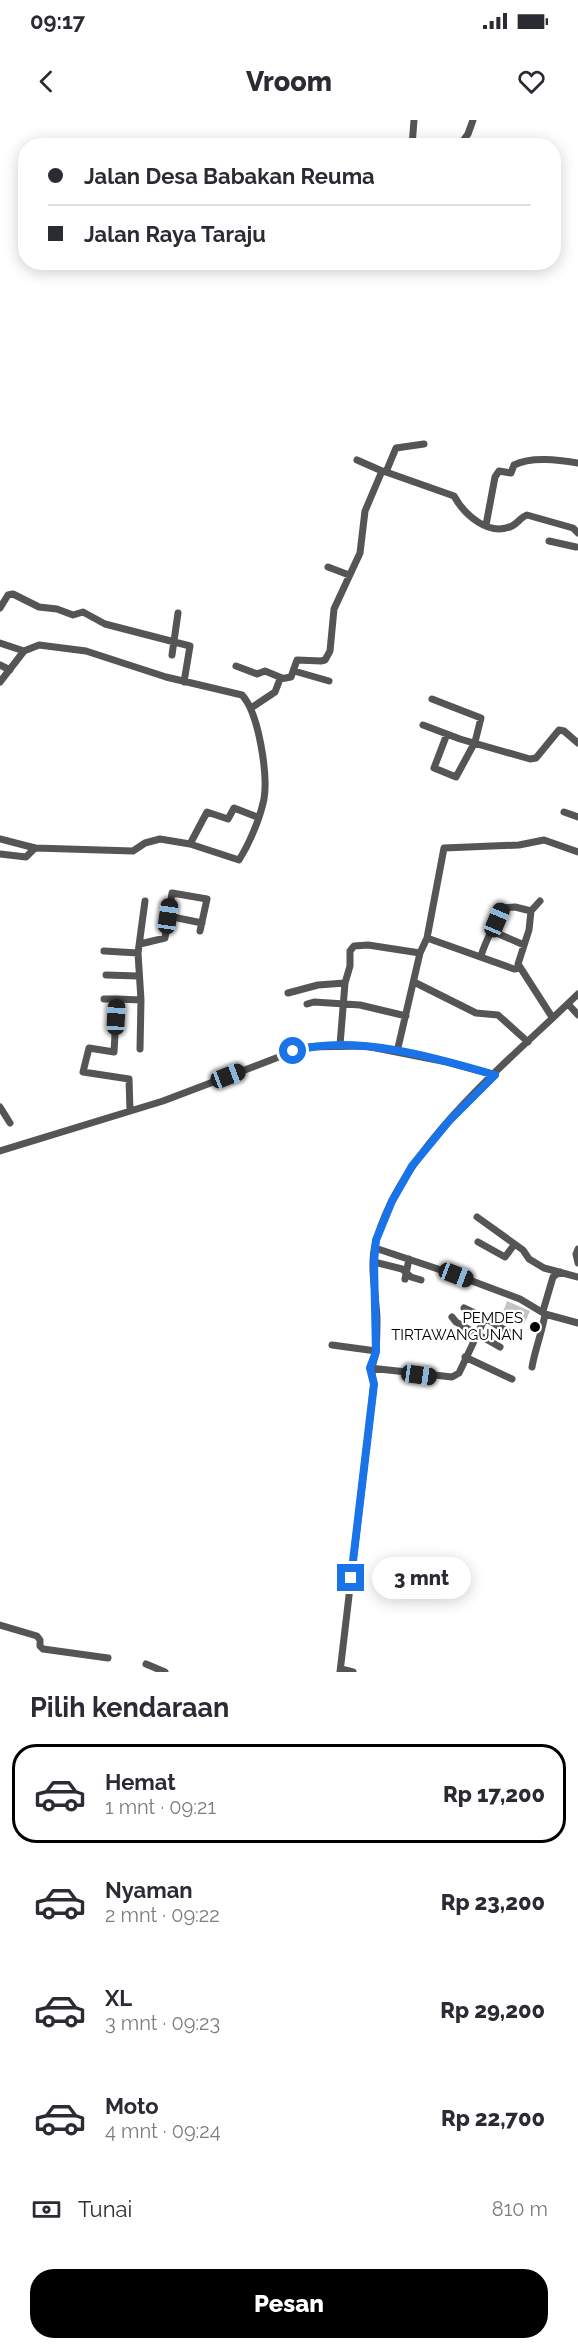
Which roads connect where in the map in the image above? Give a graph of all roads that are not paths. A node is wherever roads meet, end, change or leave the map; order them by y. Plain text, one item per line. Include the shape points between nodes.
1 (414, 120) edge
2 (472, 120) edge
3 (413, 138) edge
4 (465, 138) edge
5 (424, 444) dead end
6 (357, 460) dead end
7 (578, 463) edge
8 (384, 471) junction
9 (486, 525) junction
10 (578, 533) edge
11 (549, 541) dead end
12 (577, 548) edge
13 (328, 567) dead end
14 (349, 575) junction
15 (0, 608) edge
16 (178, 612) dead end
17 (175, 642) junction
18 (0, 643) edge
19 (24, 651) junction
20 (172, 655) dead end
21 (0, 665) edge
22 (236, 666) dead end
23 (10, 670) junction
24 (294, 671) junction
25 (282, 678) junction
26 (329, 681) dead end
27 (0, 682) edge
28 (184, 682) junction
29 (432, 699) dead end
30 (251, 708) junction
31 (423, 725) dead end
32 (447, 735) junction
33 (475, 742) junction
34 (578, 743) edge
35 (564, 812) dead end
36 (257, 817) junction
37 (578, 817) edge
38 (0, 839) edge
39 (190, 844) junction
40 (35, 848) junction
41 (578, 852) edge
42 (0, 854) edge
43 (145, 902) dead end
44 (540, 902) dead end
45 (531, 911) junction
46 (168, 916) junction
47 (492, 931) junction
48 (427, 938) junction
49 (140, 944) junction
50 (524, 945) junction
51 (104, 951) dead end
52 (138, 953) junction
53 (420, 953) junction
54 (481, 956) junction
55 (520, 968) junction
56 (106, 975) dead end
57 (138, 976) junction
58 (414, 982) junction
59 (345, 983) junction
60 (288, 993) dead end
61 (578, 994) edge
62 (104, 999) dead end
63 (117, 999) junction
64 (141, 1000) junction
65 (307, 1004) dead end
66 (344, 1004) junction
67 (568, 1004) junction
68 (578, 1015) edge
69 (406, 1016) junction
70 (552, 1017) junction
71 (528, 1042) junction
72 (340, 1045) junction
73 (140, 1049) dead end
74 (397, 1052) junction
75 (495, 1075) junction
76 (0, 1107) edge
77 (130, 1112) junction
78 (10, 1123) dead end
79 (0, 1151) edge
80 (477, 1217) dead end
81 (478, 1242) dead end
82 (514, 1245) junction
83 (375, 1248) junction
84 (578, 1249) edge
85 (409, 1259) junction
86 (374, 1262) junction
87 (578, 1263) edge
88 (560, 1272) junction
89 (405, 1276) junction
90 (578, 1277) edge
91 (421, 1280) dead end
92 (464, 1308) dead end
93 (544, 1313) junction
94 (452, 1317) dead end
95 (485, 1318) junction
96 (578, 1323) edge
97 (477, 1333) junction
98 (513, 1335) dead end
99 (332, 1345) dead end
100 (500, 1347) dead end
101 (376, 1352) junction
102 (465, 1357) junction
103 (532, 1367) dead end
104 (370, 1368) junction
105 (512, 1379) dead end
106 (0, 1625) edge
107 (108, 1658) dead end
108 (146, 1664) dead end
109 (340, 1670) edge
110 (161, 1671) edge
111 (353, 1672) edge

1 - 3 street
2 - 4 street
5 - 8 street via 396,448
6 - 8 street
7 - 9 street via 525,461 514,465 511,473 498,471
8 - 9 street via 454,496 460,507
8 - 14 street via 365,511 360,553
9 - 10 street via 510,527 527,515 573,528
10 - 12 street
11 - 12 street
13 - 14 street
14 - 24 street via 334,609 327,656 321,661 299,660
15 - 17 street via 13,594 43,609 73,615 83,612 105,624
16 - 17 street
17 - 20 street
17 - 28 street via 191,647
18 - 19 street
19 - 23 street
19 - 28 street via 39,645 86,651
21 - 23 street
22 - 25 street
23 - 27 street
24 - 25 street via 291,677
24 - 26 street
25 - 30 street via 276,692
28 - 30 street via 239,694
29 - 33 street via 481,717
30 - 36 street via 261,747 264,790
31 - 32 street
32 - 33 street
32 - 33 street via 434,768 454,776 460,774
33 - 34 street via 533,759 559,730
35 - 37 street
36 - 39 street via 234,808 228,819 207,812
36 - 39 street via 239,860
38 - 40 street
39 - 40 street via 160,839 133,851
40 - 42 street via 22,857
41 - 48 street via 544,840 444,848
43 - 49 street
44 - 45 street
45 - 47 street via 502,908
45 - 50 street
46 - 46 street via 201,927 207,899 172,893
46 - 49 street via 165,938
47 - 50 street
47 - 54 street
48 - 53 street
48 - 54 street
49 - 52 street
50 - 55 street via 518,961
51 - 52 street
52 - 57 street
53 - 58 street
53 - 59 street via 354,946
54 - 55 street
55 - 70 street
56 - 57 street
57 - 64 street
58 - 69 street
58 - 71 street via 476,1013 498,1015
59 - 60 street
59 - 66 street
61 - 67 street
62 - 63 street
63 - 64 street
63 - 77 street via 114,1052 89,1048 83,1072 129,1079
64 - 73 street
65 - 66 street
66 - 69 street
66 - 72 street
67 - 68 street
67 - 70 street
69 - 74 street
70 - 71 street
71 - 75 street
72 - 74 street
72 - 77 street via 293,1051
74 - 75 street
75 - 83 street via 412,1166 392,1201
76 - 78 street
77 - 79 street
80 - 82 street
81 - 82 street via 505,1257
82 - 88 street via 537,1264
83 - 85 street
83 - 86 street
84 - 87 street
85 - 89 street
85 - 93 street via 520,1299
86 - 89 street
86 - 101 street
88 - 90 street
88 - 93 street via 554,1277
89 - 91 street
92 - 95 street
93 - 96 street
93 - 103 street
94 - 97 street
95 - 97 street
95 - 98 street
97 - 100 street
97 - 102 street
99 - 101 street
101 - 104 street
102 - 104 street via 459,1373 445,1378
102 - 105 street
104 - 109 street via 374,1384
106 - 107 street via 37,1636 43,1649
108 - 110 street
109 - 111 street

